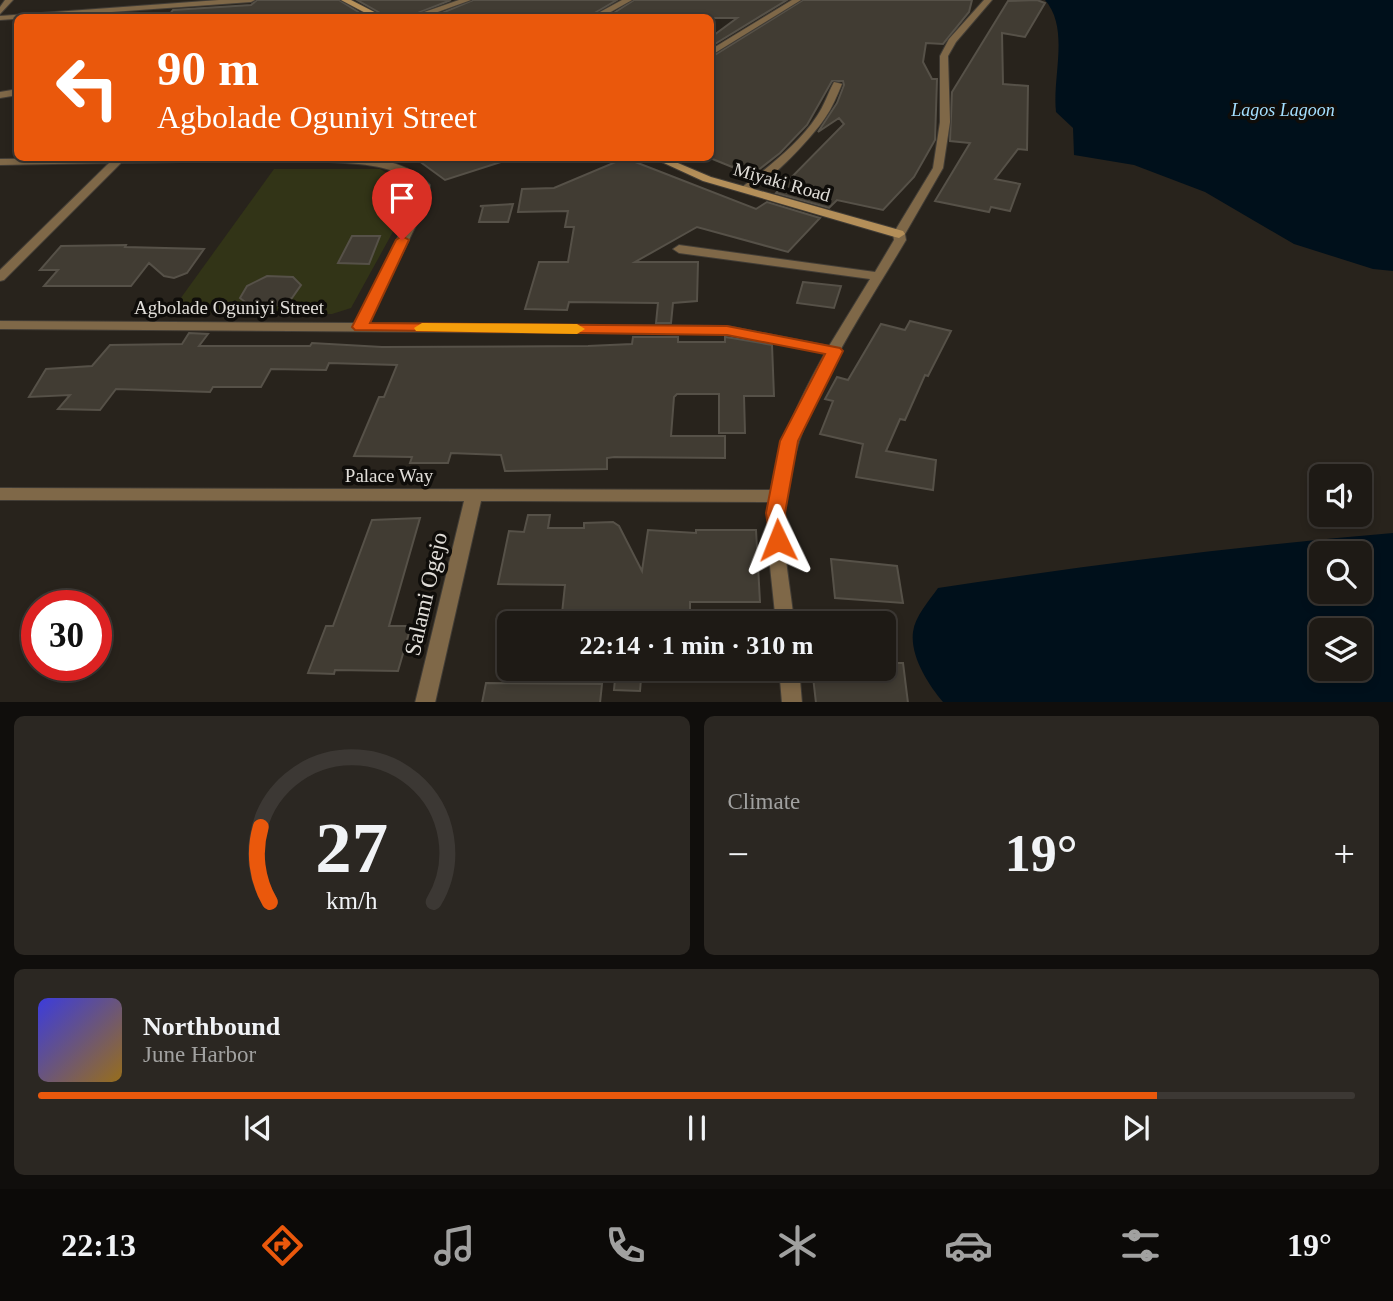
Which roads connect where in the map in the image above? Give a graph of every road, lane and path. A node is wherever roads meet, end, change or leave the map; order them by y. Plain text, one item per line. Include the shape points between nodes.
1 (9, 0) edge
2 (251, 0) edge
3 (345, 0) edge
4 (467, 0) edge
5 (628, 0) edge
6 (797, 0) edge
7 (988, 0) edge
8 (0, 12) edge
9 (56, 14) edge
10 (374, 14) edge
11 (423, 14) edge
12 (601, 14) edge
13 (714, 52) edge
14 (837, 84) dead end
15 (59, 161) edge
16 (117, 161) edge
17 (348, 161) edge
18 (665, 161) edge
19 (0, 162) edge
20 (745, 190) junction
21 (899, 234) junction
22 (678, 249) dead end
23 (879, 276) junction
24 (0, 277) edge
25 (0, 325) edge
26 (360, 327) junction
27 (835, 351) junction
28 (0, 494) edge
29 (474, 496) junction
30 (778, 496) junction
31 (784, 611) edge
32 (790, 681) edge
33 (425, 702) edge
34 (792, 702) edge

1 - 8 street
2 - 9 street
3 - 10 street
4 - 11 street
5 - 12 street
6 - 13 street
7 - 21 street via 944,56 945,122 938,168
14 - 20 street via 819,123
15 - 19 street
16 - 24 street
17 - 26 street via 413,173 424,185 424,197
18 - 20 street, Miyaki Road
20 - 21 street, Miyaki Road
21 - 23 street
22 - 23 street
23 - 27 street
25 - 26 street, Agbolade Oguniyi Street
26 - 27 street, Agbolade Oguniyi Street via 727,331
27 - 30 street via 789,441
28 - 29 street, Palace Way
29 - 30 street, Palace Way
29 - 33 street, Salami Ogejo
30 - 31 street via 775,513
32 - 34 street

